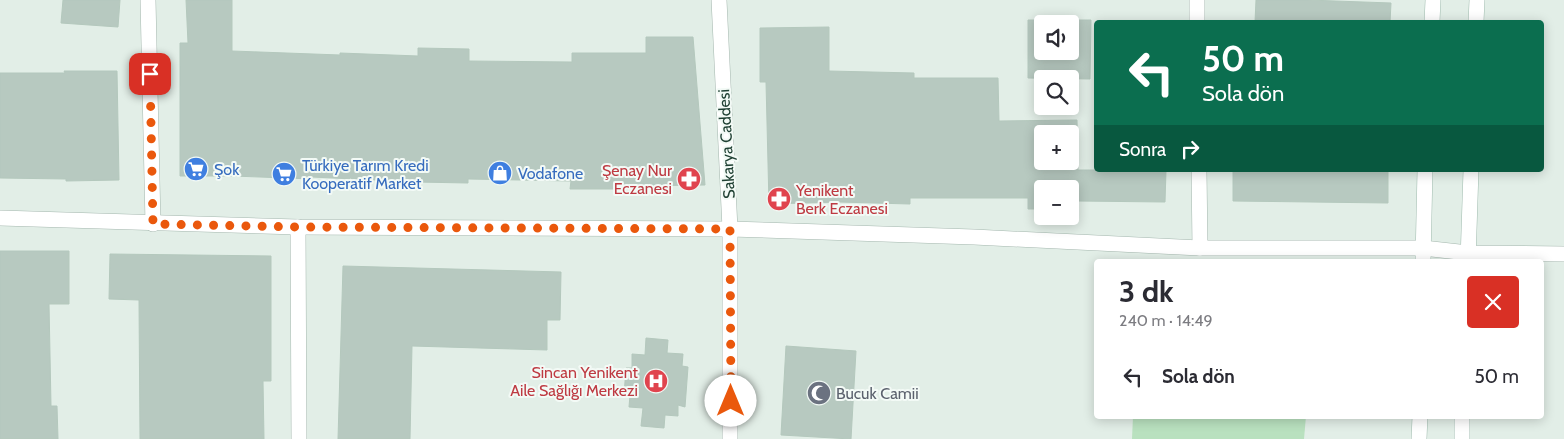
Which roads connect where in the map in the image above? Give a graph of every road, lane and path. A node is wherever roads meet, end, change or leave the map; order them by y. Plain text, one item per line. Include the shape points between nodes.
1 (148, 0) edge
2 (719, 0) edge
3 (1197, 0) edge
4 (1433, 0) edge
5 (1477, 0) edge
6 (1196, 20) edge
7 (1432, 20) edge
8 (1476, 20) edge
9 (1199, 172) edge
10 (1425, 172) edge
11 (1471, 172) edge
12 (0, 218) edge
13 (153, 224) junction
14 (298, 227) junction
15 (730, 229) junction
16 (1200, 248) junction
17 (1564, 254) edge
18 (1423, 255) edge
19 (1468, 257) edge
20 (1420, 419) edge
21 (1462, 419) edge
22 (299, 439) edge
23 (730, 439) edge
24 (1420, 439) edge
25 (1462, 439) edge

1 - 13 street
2 - 15 street, Sakarya Caddesi
3 - 6 street
4 - 7 street
5 - 8 street
9 - 16 street
10 - 18 street
11 - 19 street
12 - 13 street
13 - 14 street
14 - 15 street
14 - 22 street
15 - 16 street
15 - 23 street, Sakarya Caddesi
16 - 18 street
17 - 19 street
18 - 19 street
20 - 24 street
21 - 25 street

